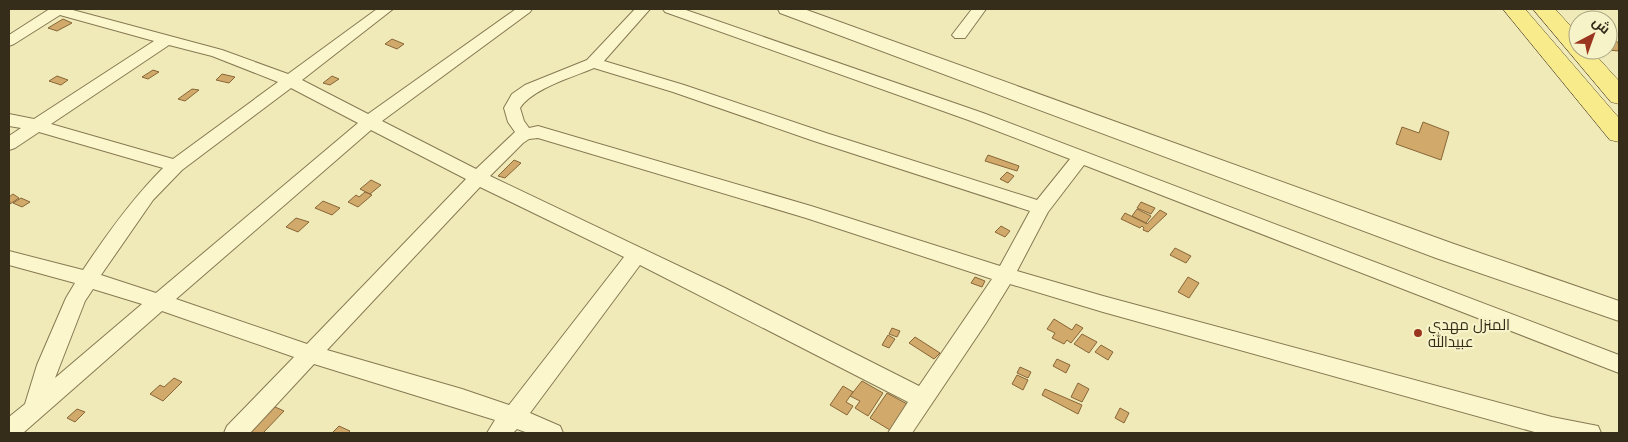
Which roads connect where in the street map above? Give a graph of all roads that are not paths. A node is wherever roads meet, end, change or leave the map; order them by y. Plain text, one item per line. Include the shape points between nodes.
1 (57, 9) edge
2 (386, 9) edge
3 (525, 9) edge
4 (643, 9) edge
5 (670, 9) edge
6 (787, 9) edge
7 (979, 9) edge
8 (1514, 9) edge
9 (1544, 9) edge
10 (960, 35) dead end
11 (1568, 36) edge
12 (9, 40) edge
13 (166, 40) junction
14 (1588, 60) edge
15 (593, 63) junction
16 (291, 81) junction
17 (1619, 96) edge
18 (9, 120) edge
19 (370, 121) junction
20 (38, 126) junction
21 (525, 134) junction
22 (1619, 134) edge
23 (9, 144) edge
24 (1081, 158) junction
25 (176, 166) junction
26 (478, 178) junction
27 (1041, 208) junction
28 (637, 255) junction
29 (12, 262) edge
30 (1005, 275) junction
31 (88, 280) junction
32 (158, 302) junction
33 (1619, 311) edge
34 (310, 353) junction
35 (1619, 364) edge
36 (923, 399) junction
37 (34, 410) junction
38 (514, 416) junction
39 (9, 431) edge
40 (25, 433) edge
41 (235, 433) edge
42 (498, 433) edge
43 (552, 433) edge
44 (899, 433) edge
45 (1590, 433) edge

1 - 12 street
1 - 13 street
2 - 16 street
3 - 19 street
4 - 15 street
5 - 24 street via 920,96
6 - 33 street via 1445,251
7 - 10 street
8 - 22 main road
9 - 11 main road
13 - 16 street via 255,66
13 - 20 street
14 - 17 main road
15 - 21 street via 550,80 518,98 512,108 516,122
15 - 27 street via 639,75
16 - 19 street
16 - 25 street
18 - 20 street
19 - 26 street
19 - 32 street
20 - 23 street
20 - 25 street
21 - 26 street
21 - 30 street via 538,132 633,159
24 - 27 street
24 - 35 street
25 - 31 street via 147,195
26 - 28 street
26 - 34 street
27 - 30 street
28 - 36 street
28 - 38 street
29 - 31 street
30 - 36 street
30 - 45 street via 1552,428
31 - 32 street
31 - 37 street via 76,298 48,365
32 - 34 street
32 - 37 street
34 - 38 street
34 - 41 street
36 - 44 street
37 - 39 street
37 - 40 street
38 - 42 street
38 - 43 street

